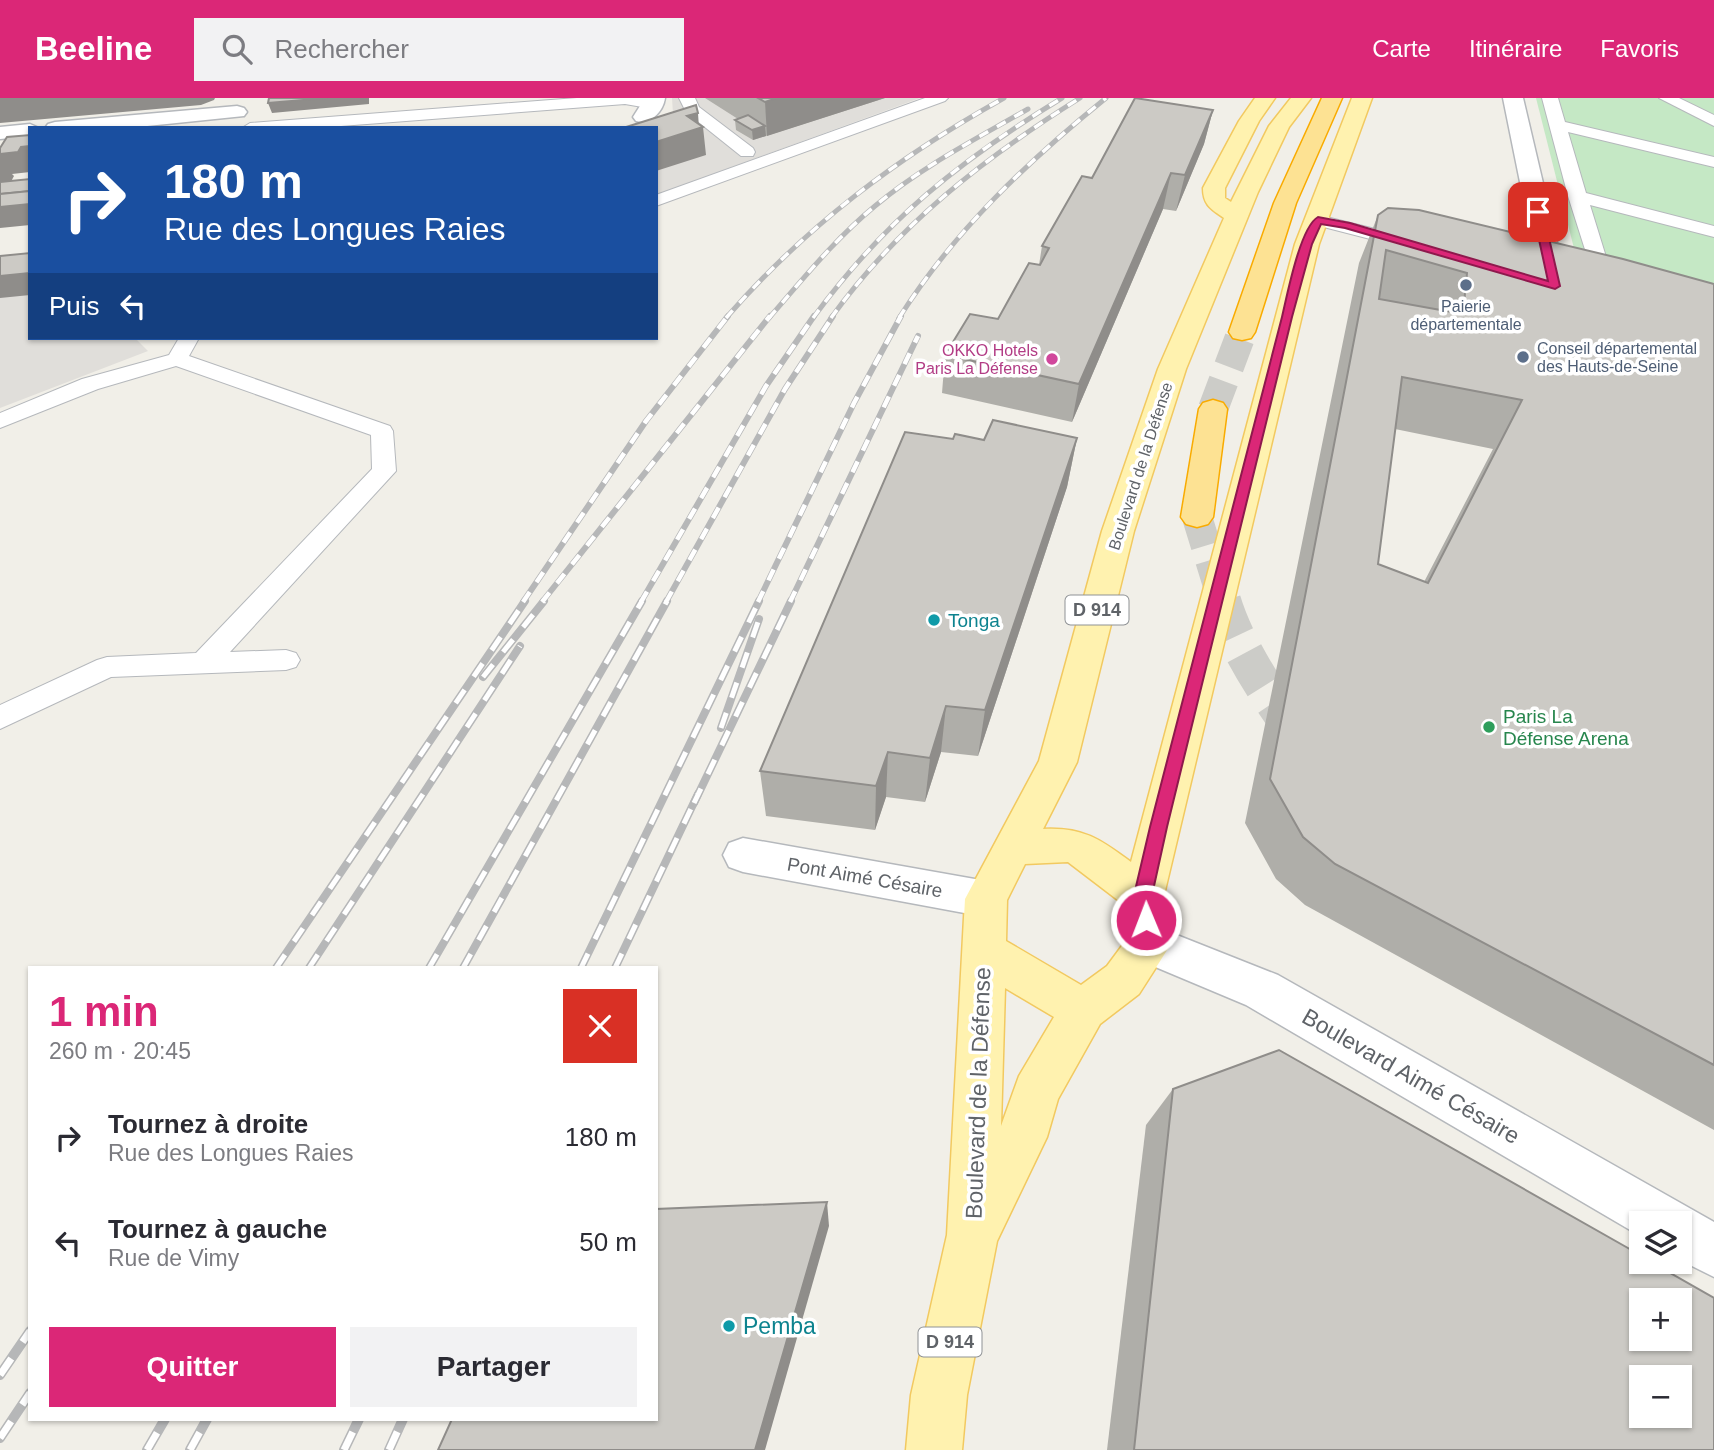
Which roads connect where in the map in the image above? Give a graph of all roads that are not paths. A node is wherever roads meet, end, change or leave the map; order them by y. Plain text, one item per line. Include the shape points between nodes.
1 (687, 98) edge
2 (906, 98) edge
3 (940, 98) edge
4 (1265, 98) edge
5 (1301, 98) edge
6 (1332, 98) edge
7 (1362, 98) edge
8 (1513, 98) edge
9 (1550, 98) edge
10 (1667, 98) edge
11 (651, 106) edge
12 (240, 116) edge
13 (1714, 121) edge
14 (1558, 125) junction
15 (86, 126) edge
16 (28, 130) edge
17 (0, 133) edge
18 (747, 152) junction
19 (1714, 162) edge
20 (658, 182) edge
21 (1577, 196) junction
22 (658, 200) edge
23 (1237, 217) junction
24 (1318, 220) junction
25 (1714, 232) edge
26 (1424, 248) edge
27 (1528, 278) edge
28 (1555, 286) junction
29 (1639, 288) edge
30 (1616, 303) edge
31 (1242, 332) tunnel mouth
32 (188, 340) edge
33 (177, 359) junction
34 (1213, 409) tunnel mouth
35 (0, 421) edge
36 (1197, 517) tunnel mouth
37 (286, 660) dead end
38 (202, 664) junction
39 (0, 718) edge
40 (1014, 847) junction
41 (743, 855) dead end
42 (1143, 895) junction
43 (986, 899) junction
44 (1149, 944) junction
45 (984, 951) junction
46 (1084, 1009) junction
47 (1645, 1211) edge
48 (973, 1235) junction
49 (1692, 1238) edge
50 (1714, 1251) edge
51 (934, 1450) edge

1 - 18 lane via 692,109
2 - 18 lane
3 - 22 lane
4 - 23 main road via 1214,188 1214,200
5 - 23 main road, Boulevard de la Défense / D 914 via 1279,127
6 - 31 highway via 1285,203
7 - 24 main road
8 - 28 street
9 - 14 lane
10 - 13 lane
11 - 12 lane via 625,99
12 - 15 street
14 - 19 lane
14 - 21 lane
16 - 17 street
18 - 20 lane
21 - 25 lane
21 - 29 lane via 1602,277
23 - 40 main road, Boulevard de la Défense / D 914 via 1171,369 1118,531 1058,762
24 - 26 lane
24 - 42 main road via 1287,317
27 - 28 lane
28 - 30 street
32 - 33 lane
33 - 35 lane via 90,384
33 - 38 lane via 382,431 384,471
34 - 36 highway
37 - 38 lane
38 - 39 lane via 107,667
40 - 42 main road via 1068,845 1086,851
40 - 43 main road, Boulevard de la Défense
41 - 43 street, Pont Aimé Césaire
42 - 44 main road
43 - 45 main road, Boulevard de la Défense
44 - 46 main road, Boulevard de la Défense via 1123,981
44 - 47 street, Boulevard Aimé Césaire via 1262,990
45 - 46 main road, Boulevard de la Défense
45 - 48 main road, Boulevard de la Défense / D 914
46 - 48 main road, Boulevard de la Défense / D 914 via 1036,1093 1030,1120
48 - 51 main road, Boulevard de la Défense / D 914 via 939,1395
49 - 50 street

